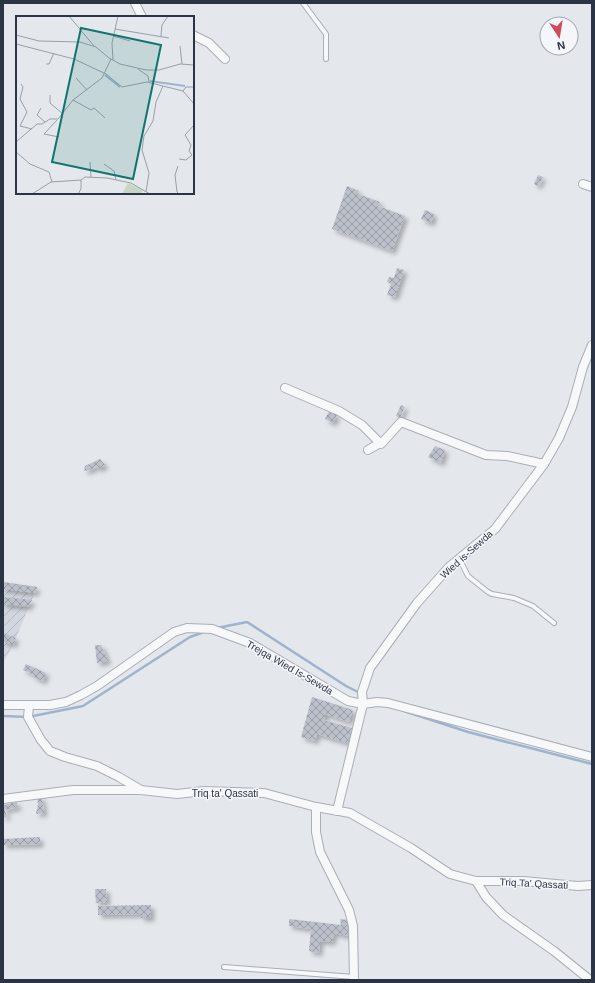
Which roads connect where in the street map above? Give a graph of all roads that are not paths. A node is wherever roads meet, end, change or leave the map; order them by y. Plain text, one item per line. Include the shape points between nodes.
1 (135, 3) edge
2 (303, 3) edge
3 (142, 16) edge
4 (194, 35) edge
5 (225, 59) dead end
6 (326, 59) dead end
7 (583, 184) dead end
8 (592, 186) edge
9 (591, 347) edge
10 (285, 388) dead end
11 (380, 443) junction
12 (368, 450) dead end
13 (544, 464) junction
14 (459, 558) junction
15 (554, 623) dead end
16 (363, 704) junction
17 (3, 705) edge
18 (28, 706) junction
19 (592, 757) edge
20 (141, 790) junction
21 (3, 799) edge
22 (316, 807) junction
23 (337, 811) junction
24 (476, 881) junction
25 (592, 885) edge
26 (224, 967) dead end
27 (354, 979) edge
28 (590, 980) edge

1 - 3 street
2 - 6 lane via 326,34
4 - 5 street via 210,43
7 - 8 street
9 - 13 street, Wied is-Sewda via 572,407
10 - 11 street via 339,411 362,425
11 - 12 street
11 - 13 street via 401,422 486,455 507,456
13 - 14 street, Wied is-Sewda via 495,529
14 - 15 lane via 468,576 488,592 533,606
14 - 16 street, Wied is-Sewda via 417,603 370,668 362,692
16 - 18 street, Trejqa Wied Is-Sewda via 348,701 250,642 212,629 186,628 164,638 81,695 66,702
16 - 19 street, Trejqa Wied Is-Sewda via 388,703
16 - 23 street, Wied is-Sewda
17 - 18 street, Trejqa Wied Is-Sewda
18 - 20 street via 28,717 50,750 97,766
20 - 21 street, Triq ta' Qassati via 73,790
20 - 22 street, Triq ta' Qassati via 177,794 204,791 264,793
22 - 23 street, Triq ta' Qassati
22 - 27 street via 316,832 320,852 353,926
23 - 24 street, Triq ta' Qassati via 350,813 450,874
24 - 25 street, Triq Ta' Qassati
24 - 28 street via 486,897 503,915
26 - 27 lane

